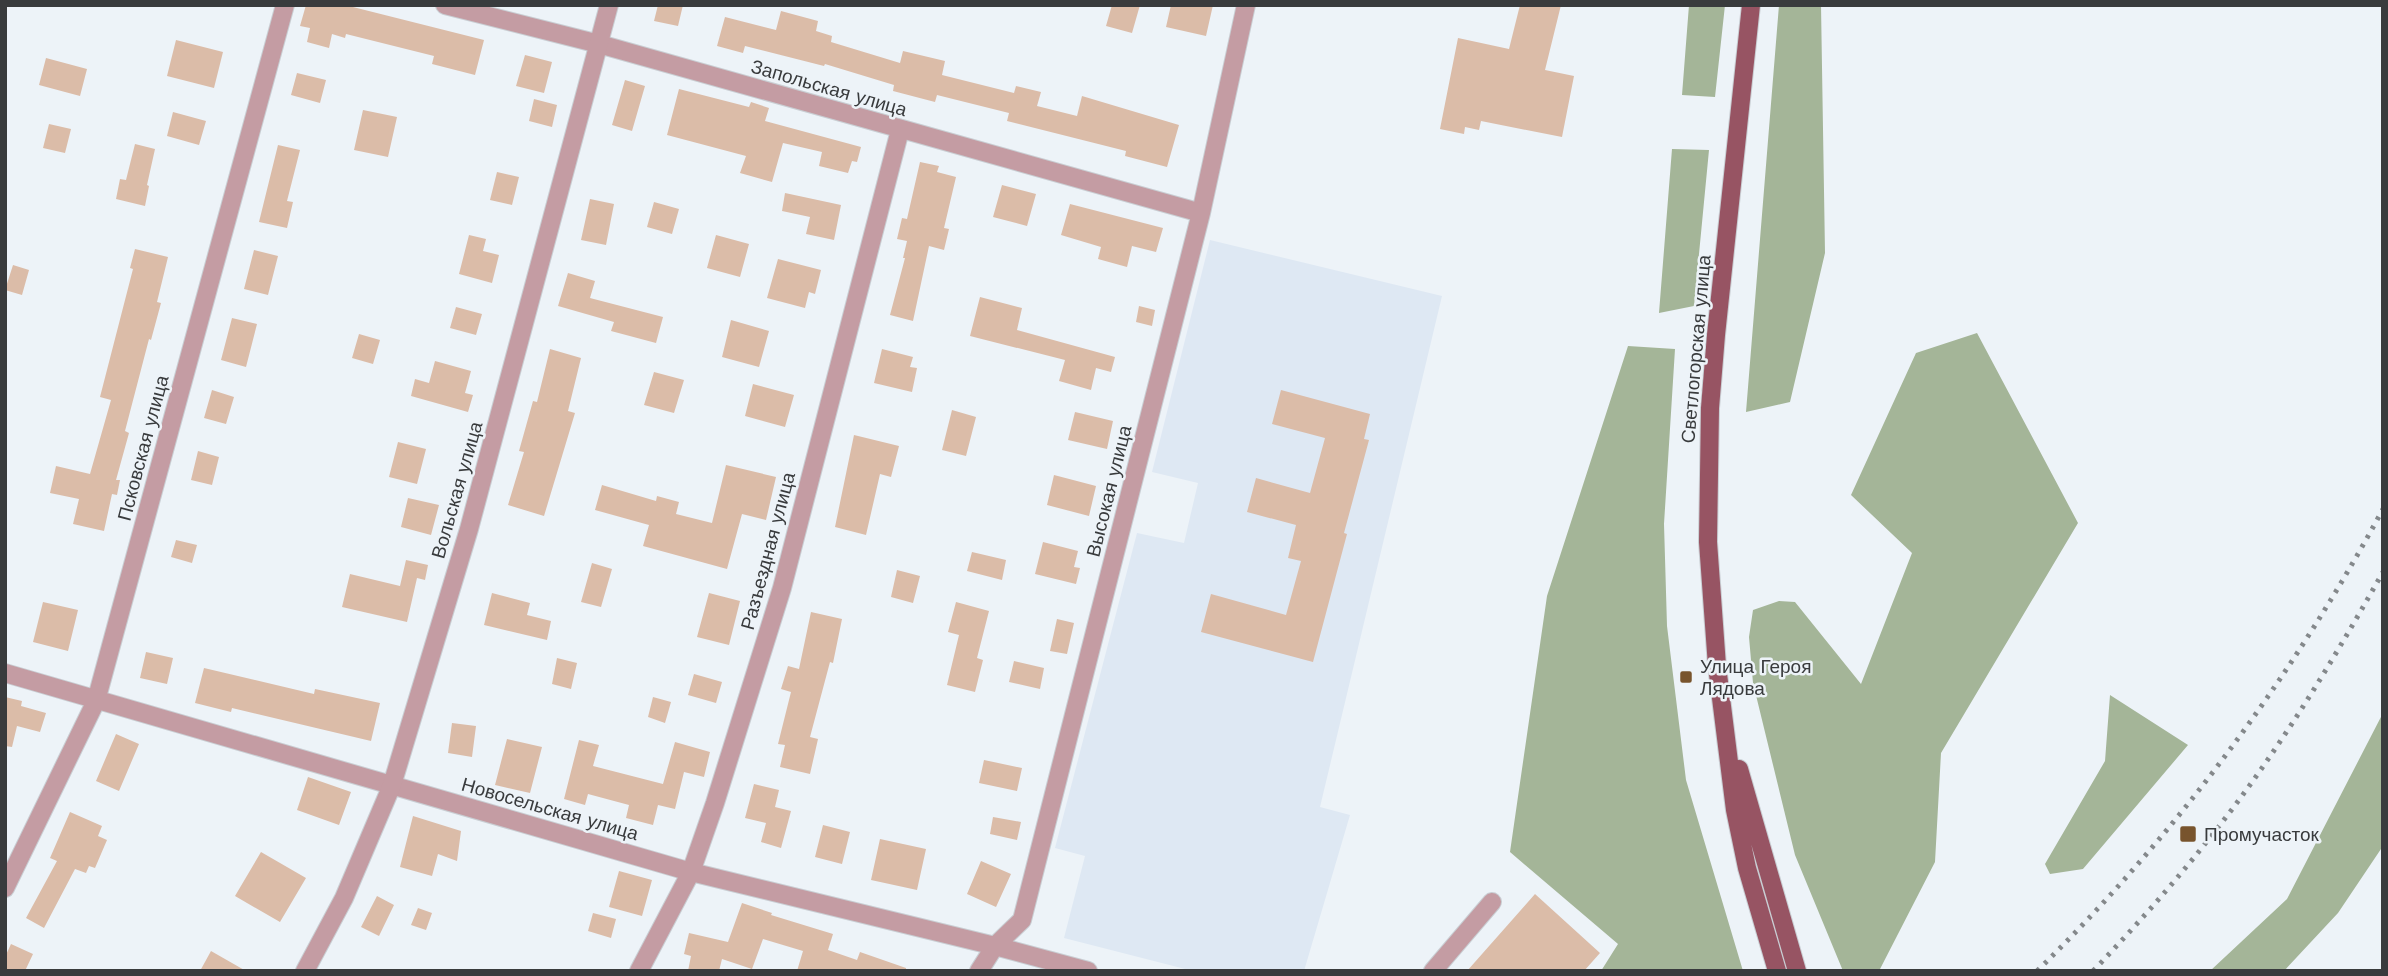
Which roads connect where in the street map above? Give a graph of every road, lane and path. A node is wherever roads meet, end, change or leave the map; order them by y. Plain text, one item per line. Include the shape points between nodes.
1 (285, 5) edge
2 (444, 5) edge
3 (610, 5) edge
4 (1246, 5) edge
5 (1751, 5) edge
6 (599, 44) junction
7 (900, 130) junction
8 (1201, 213) junction
9 (5, 673) edge
10 (1721, 698) junction
11 (96, 701) junction
12 (392, 785) junction
13 (691, 872) junction
14 (5, 888) edge
15 (1492, 902) dead end
16 (995, 946) junction
17 (304, 971) edge
18 (639, 971) edge
19 (979, 971) edge
20 (1088, 971) edge
21 (1433, 971) edge
22 (1777, 971) edge
23 (1797, 971) edge

1 - 11 street, Псковская улица
2 - 6 street, Запольская улица
3 - 6 street, Вольская улица
4 - 8 street, Высокая улица
5 - 10 main road, Светлогорская улица via 1710,408 1708,542
6 - 7 street, Запольская улица
6 - 12 street, Вольская улица via 469,529
7 - 8 street, Запольская улица
7 - 13 street, Разъездная улица via 782,588
8 - 16 street, Высокая улица via 1022,920
9 - 11 street, Новосельская улица
10 - 22 main road, Светлогорская улица via 1737,822
10 - 23 main road, Светлогорская улица
11 - 12 street, Новосельская улица
11 - 14 street, Псковская улица
12 - 13 street, Новосельская улица
12 - 17 street, Вольская улица via 344,898
13 - 16 street, Новосельская улица
13 - 18 street, Разъездная улица
15 - 21 street
16 - 19 street, Высокая улица
16 - 20 street, Новосельская улица

